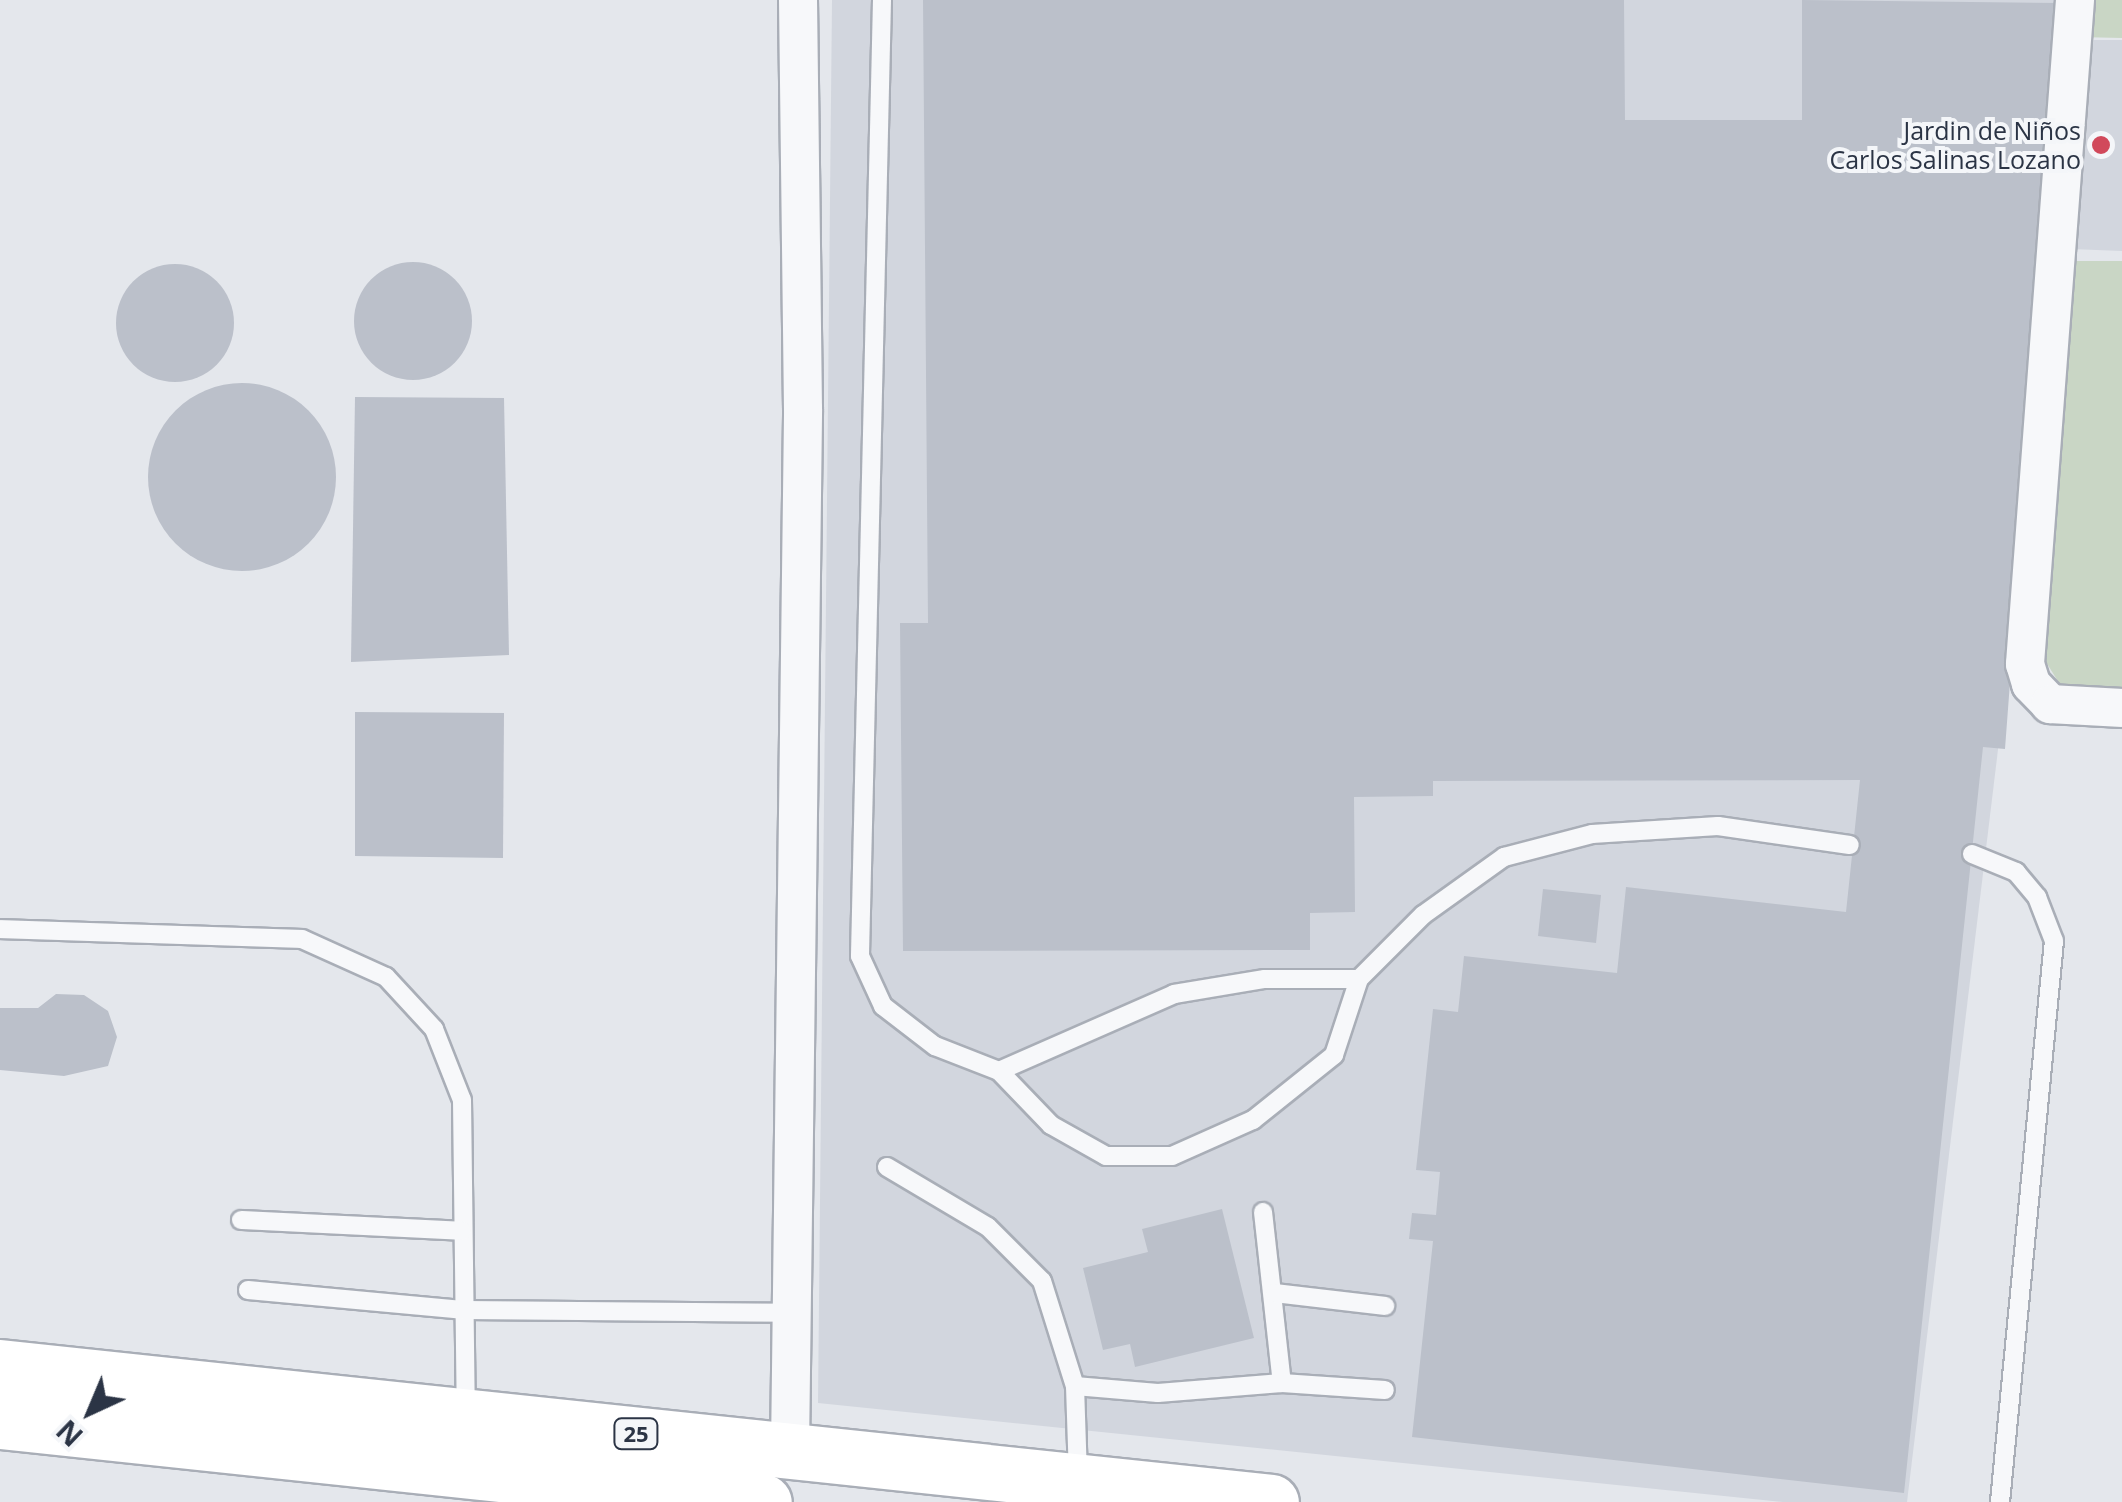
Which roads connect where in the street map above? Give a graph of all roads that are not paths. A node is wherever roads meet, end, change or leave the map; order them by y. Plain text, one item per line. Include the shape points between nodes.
1 (798, 0) edge
2 (882, 0) edge
3 (2074, 0) edge
4 (2122, 708) edge
5 (1850, 845) dead end
6 (1972, 854) dead end
7 (0, 930) edge
8 (1359, 979) junction
9 (999, 1071) junction
10 (886, 1167) dead end
11 (1263, 1212) dead end
12 (241, 1220) dead end
13 (462, 1231) junction
14 (248, 1290) dead end
15 (1275, 1293) junction
16 (1385, 1306) dead end
17 (466, 1310) junction
18 (794, 1313) junction
19 (0, 1367) edge
20 (1282, 1383) junction
21 (1075, 1386) junction
22 (1385, 1390) dead end
23 (466, 1417) junction
24 (0, 1421) edge
25 (790, 1450) junction
26 (1078, 1491) edge
27 (764, 1502) edge
28 (1272, 1502) edge
29 (2000, 1502) edge

1 - 18 street via 802,429
2 - 9 lane via 860,956 883,1006 935,1046
3 - 4 street via 2025,664 2043,700 2076,710
5 - 8 lane via 1718,826 1592,834 1504,857 1423,915
6 - 29 lane via 2016,872 2037,897 2054,941
7 - 13 lane via 302,940 386,977 434,1029 462,1100 468,1182
8 - 9 lane via 1265,978 1174,994
8 - 9 lane via 1334,1054 1253,1120 1172,1156 1106,1156 1051,1125
10 - 21 lane via 988,1227 1028,1262 1052,1304
11 - 15 lane
12 - 13 lane
13 - 17 lane
14 - 17 lane
15 - 16 lane
15 - 20 lane
17 - 18 lane
17 - 23 lane
18 - 25 street
19 - 23 main road, 25
20 - 21 lane via 1197,1393
20 - 22 lane
21 - 26 lane
23 - 25 main road, 25
24 - 27 main road, 25
25 - 26 main road, 25
26 - 28 main road, 25

